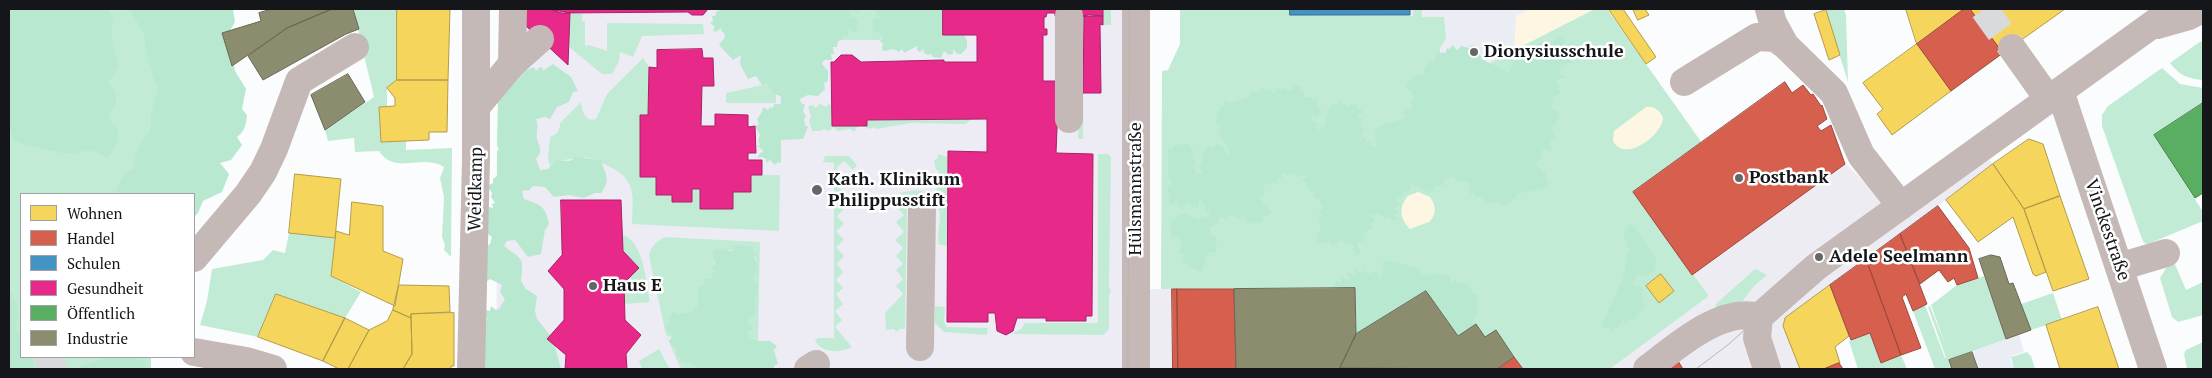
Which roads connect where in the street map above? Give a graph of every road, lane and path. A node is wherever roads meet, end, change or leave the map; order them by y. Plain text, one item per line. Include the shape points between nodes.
1 (476, 9) edge
2 (513, 9) edge
3 (1136, 9) edge
4 (1769, 9) edge
5 (2174, 9) edge
6 (2202, 9) edge
7 (1069, 16) dead end
8 (2144, 30) junction
9 (540, 39) dead end
10 (1785, 45) junction
11 (355, 47) dead end
12 (2012, 48) tunnel mouth
13 (512, 64) junction
14 (1684, 82) dead end
15 (2054, 96) junction
16 (476, 107) junction
17 (1069, 119) dead end
18 (1901, 206) junction
19 (922, 207) dead end
20 (2166, 253) dead end
21 (195, 257) edge
22 (2119, 267) junction
23 (1759, 317) junction
24 (920, 347) dead end
25 (195, 352) edge
26 (273, 369) edge
27 (471, 369) edge
28 (1136, 369) edge
29 (1647, 369) edge
30 (1767, 369) edge
31 (2153, 369) edge

1 - 16 street, Weidkamp
2 - 13 street
3 - 28 street, Hülsmannstraße
4 - 10 street
5 - 8 street
6 - 8 street
7 - 17 street
8 - 15 street
9 - 13 street
10 - 14 street via 1775,38 1757,37
10 - 18 street via 1834,93 1861,155
11 - 21 street via 299,81 263,172
12 - 15 street, Vinckestraße
13 - 16 street
15 - 18 street
15 - 22 street, Vinckestraße
16 - 27 street, Weidkamp
18 - 23 street via 1816,267
19 - 24 street
20 - 22 street
22 - 31 street, Vinckestraße
23 - 29 street via 1742,314 1725,319 1682,343
23 - 30 street via 1758,341
25 - 26 street

